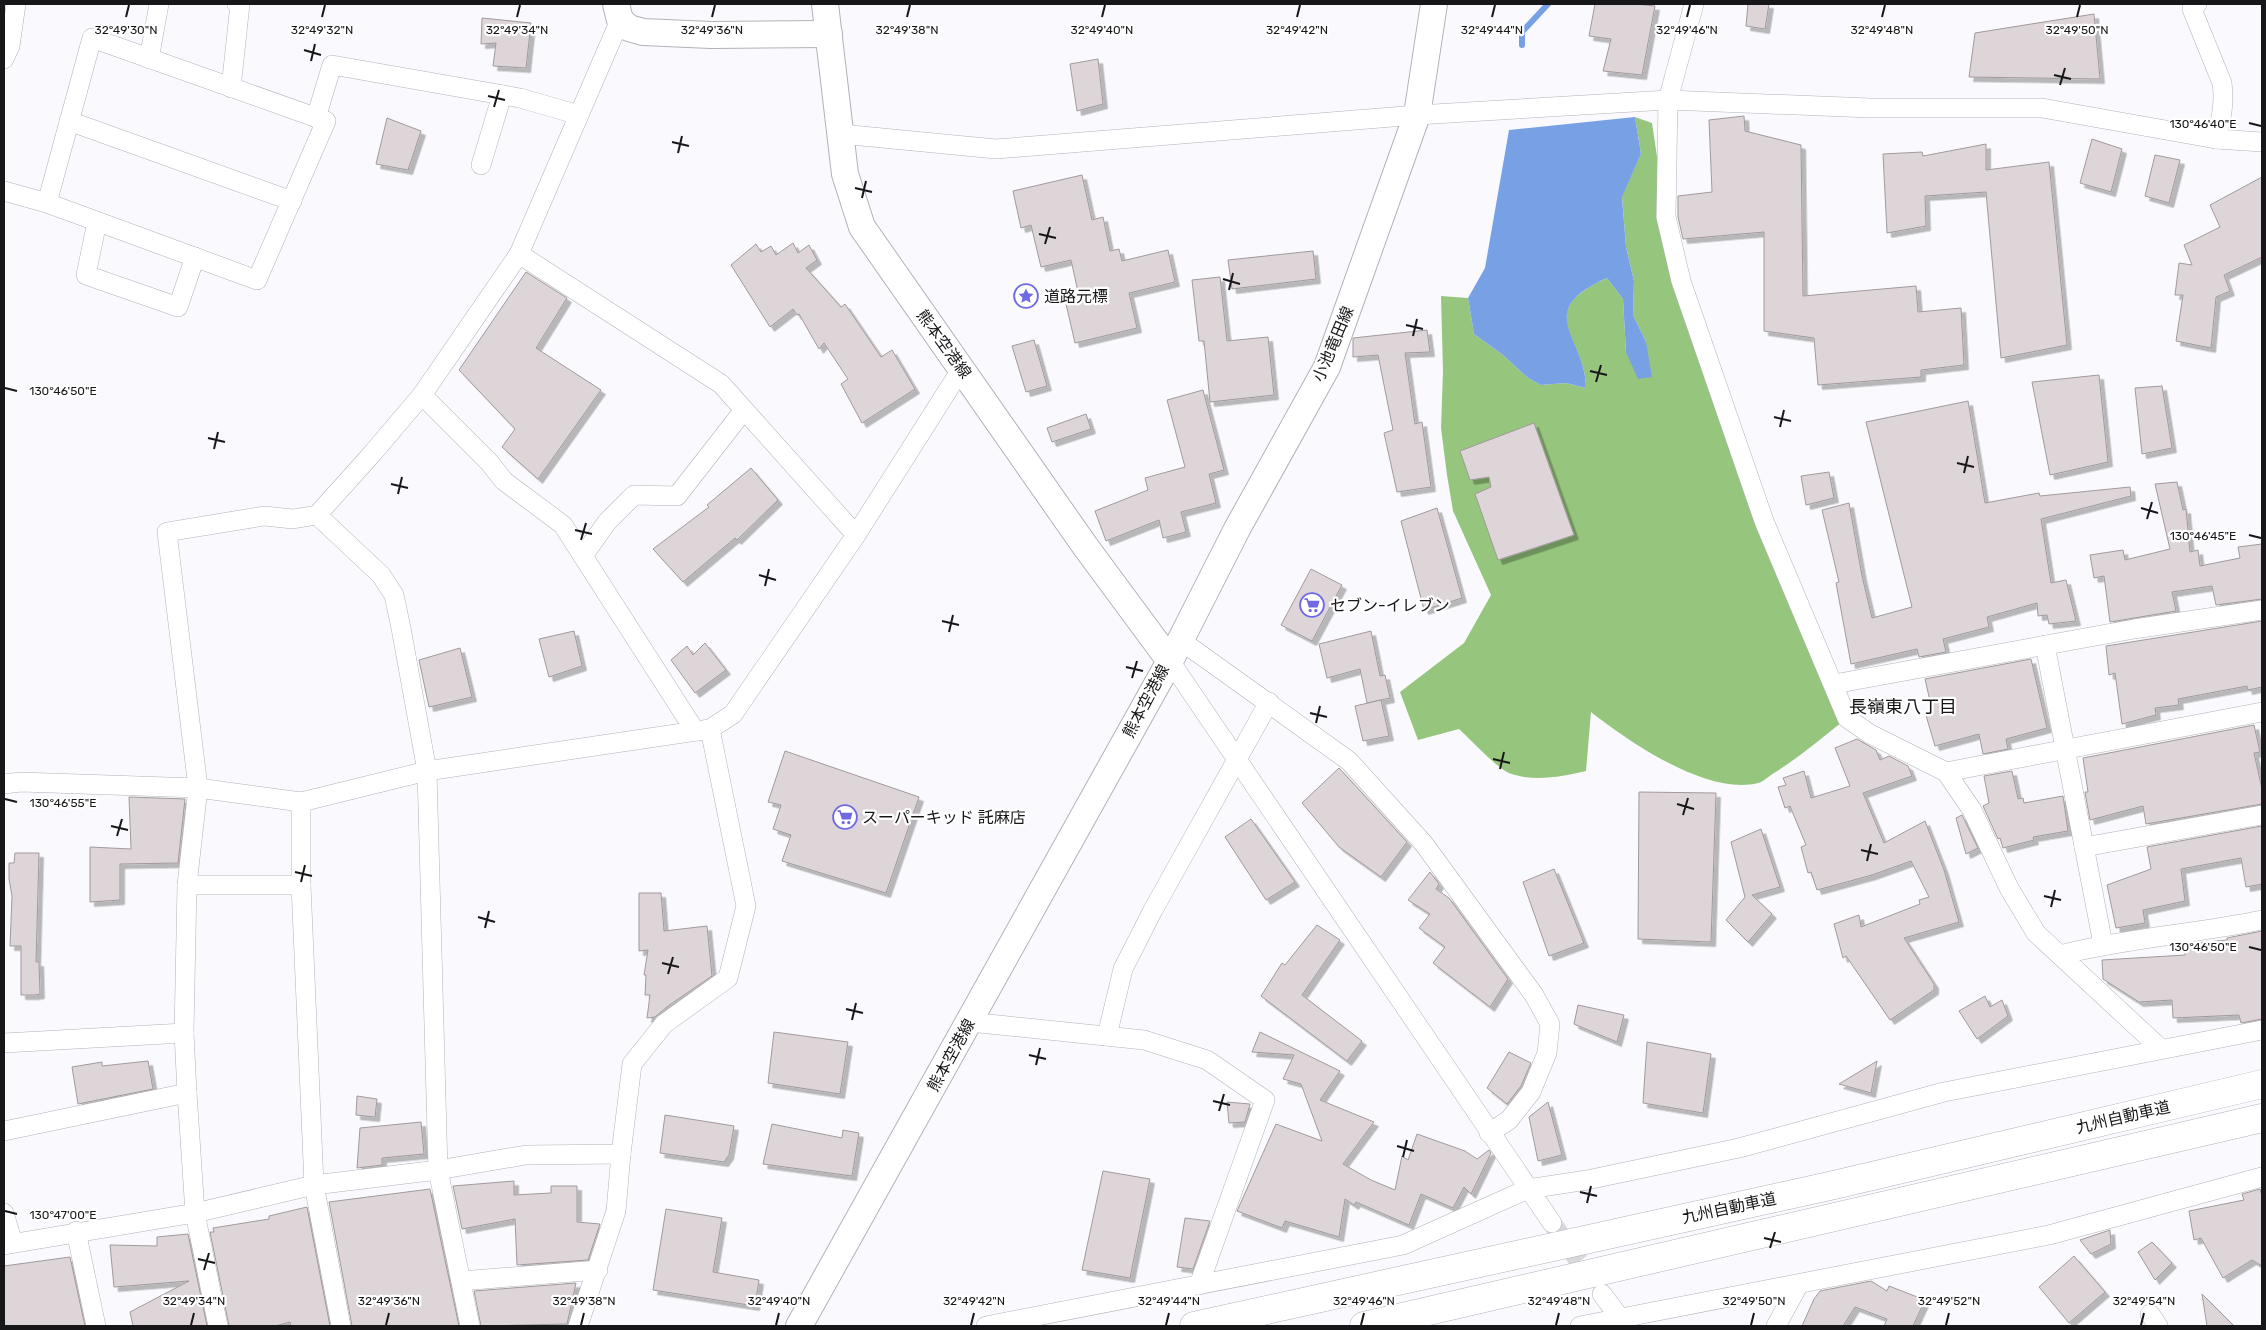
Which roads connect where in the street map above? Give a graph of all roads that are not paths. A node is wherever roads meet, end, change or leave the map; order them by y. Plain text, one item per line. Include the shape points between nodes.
1 (16, 4) edge
2 (159, 4) edge
3 (237, 4) edge
4 (825, 4) edge
5 (1434, 4) edge
6 (1694, 4) edge
7 (2192, 6) edge
8 (618, 12) edge
9 (829, 34) junction
10 (4, 59) edge
11 (149, 59) junction
12 (231, 88) junction
13 (502, 95) junction
14 (1668, 100) junction
15 (579, 114) junction
16 (1417, 115) junction
17 (316, 118) junction
18 (69, 121) junction
19 (841, 134) junction
20 (2216, 139) junction
21 (2262, 143) edge
22 (481, 165) dead end
23 (4, 191) edge
24 (292, 201) junction
25 (47, 203) junction
26 (97, 222) junction
27 (519, 254) junction
28 (195, 257) junction
29 (962, 368) junction
30 (422, 395) junction
31 (744, 410) junction
32 (317, 515) junction
33 (856, 535) junction
34 (583, 556) junction
35 (2262, 610) edge
36 (2045, 645) junction
37 (1175, 650) junction
38 (1834, 684) junction
39 (1269, 702) junction
40 (2262, 712) edge
41 (703, 730) junction
42 (2065, 750) junction
43 (1237, 760) junction
44 (427, 771) junction
45 (1946, 772) junction
46 (4, 784) edge
47 (198, 788) junction
48 (301, 802) junction
49 (2262, 814) edge
50 (2084, 847) junction
51 (301, 884) junction
52 (187, 885) junction
53 (2262, 920) edge
54 (2103, 944) junction
55 (2060, 955) junction
56 (970, 1022) junction
57 (2262, 1030) edge
58 (184, 1033) junction
59 (1107, 1036) junction
60 (4, 1043) edge
61 (2161, 1049) junction
62 (2262, 1084) edge
63 (186, 1093) junction
64 (2262, 1118) edge
65 (4, 1130) edge
66 (1490, 1133) junction
67 (622, 1154) junction
68 (438, 1170) junction
69 (2262, 1177) edge
70 (314, 1185) junction
71 (1528, 1189) junction
72 (4, 1213) edge
73 (195, 1213) junction
74 (1552, 1222) tunnel mouth
75 (76, 1231) junction
76 (8, 1244) edge
77 (598, 1270) junction
78 (461, 1280) junction
79 (1799, 1284) junction
80 (1199, 1285) junction
81 (1602, 1294) tunnel mouth
82 (1623, 1323) edge
83 (96, 1326) edge
84 (218, 1326) edge
85 (341, 1326) edge
86 (470, 1326) edge
87 (578, 1326) edge
88 (799, 1326) edge
89 (986, 1326) edge
90 (1194, 1326) edge
91 (1364, 1326) edge
92 (1580, 1326) edge
93 (1776, 1326) edge

1 - 10 street via 10,46
2 - 11 street
3 - 12 street via 240,4
4 - 9 main road, 熊本空港線
5 - 16 main road, 小池竜田線
6 - 14 street
7 - 20 street via 2222,83 2223,109
8 - 9 main road via 629,28 644,32
8 - 15 street
9 - 19 main road, 熊本空港線
11 - 12 street
11 - 18 street via 92,38
12 - 17 street
13 - 15 street
13 - 17 street via 332,65
13 - 22 street
14 - 16 street
14 - 20 street via 1870,108 2042,108
14 - 38 street via 1666,218 1681,280 1764,521
15 - 27 street
16 - 19 street via 996,149
16 - 37 main road, 小池竜田線 via 1327,366
17 - 24 street via 326,121
18 - 24 street
18 - 25 street
19 - 29 main road, 熊本空港線 via 845,174 862,227
20 - 21 street
23 - 25 street
24 - 28 street via 258,280
25 - 26 street
26 - 28 street
26 - 28 street via 86,275 178,307
27 - 30 street
27 - 31 street via 721,384
29 - 33 street
29 - 37 main road, 熊本空港線 via 1085,546
30 - 32 street
30 - 34 street via 489,462 504,482 563,525
31 - 33 street
31 - 34 street via 677,496 634,495 607,522
32 - 44 street via 381,576 394,595
32 - 47 street via 293,520 264,516 166,532
33 - 41 street via 733,714
34 - 41 street
35 - 36 street
36 - 38 street
36 - 42 street
37 - 39 street
37 - 43 street
37 - 56 main road, 熊本空港線
38 - 45 street via 1846,718 1870,734
39 - 43 street
39 - 66 street via 1349,761 1424,844 1534,995 1550,1024 1547,1053 1531,1092 1509,1120
40 - 42 street
41 - 44 street
41 - 67 street via 746,906 728,978 664,1024 632,1064
42 - 45 street
42 - 50 street
43 - 59 street via 1123,968
43 - 66 street
44 - 48 street
44 - 68 street
45 - 55 street via 1972,810 2009,888 2036,933
46 - 47 street
47 - 48 street
47 - 52 street
48 - 51 street
49 - 50 street
50 - 54 street
51 - 52 street
51 - 70 street
52 - 58 street
53 - 54 street
54 - 55 street
55 - 61 street
56 - 59 street
56 - 88 main road, 熊本空港線
57 - 61 street
58 - 60 street
58 - 63 street
59 - 80 street via 1144,1040 1207,1060 1265,1100
61 - 71 street via 1944,1092 1739,1148
62 - 90 highway, 九州自動車道 via 1834,1185
63 - 65 street
63 - 73 street
64 - 91 highway, 九州自動車道
66 - 71 street
67 - 68 street via 526,1155
67 - 77 street via 616,1211
68 - 70 street
68 - 78 street
69 - 79 street via 2049,1235
70 - 73 street
70 - 85 street
71 - 74 street
71 - 80 street via 1403,1245
72 - 76 street
73 - 75 street
73 - 84 street
75 - 76 street
75 - 83 street
77 - 78 street
77 - 87 street
78 - 86 street
79 - 82 street
79 - 93 street
80 - 89 street
81 - 82 street
82 - 92 street

